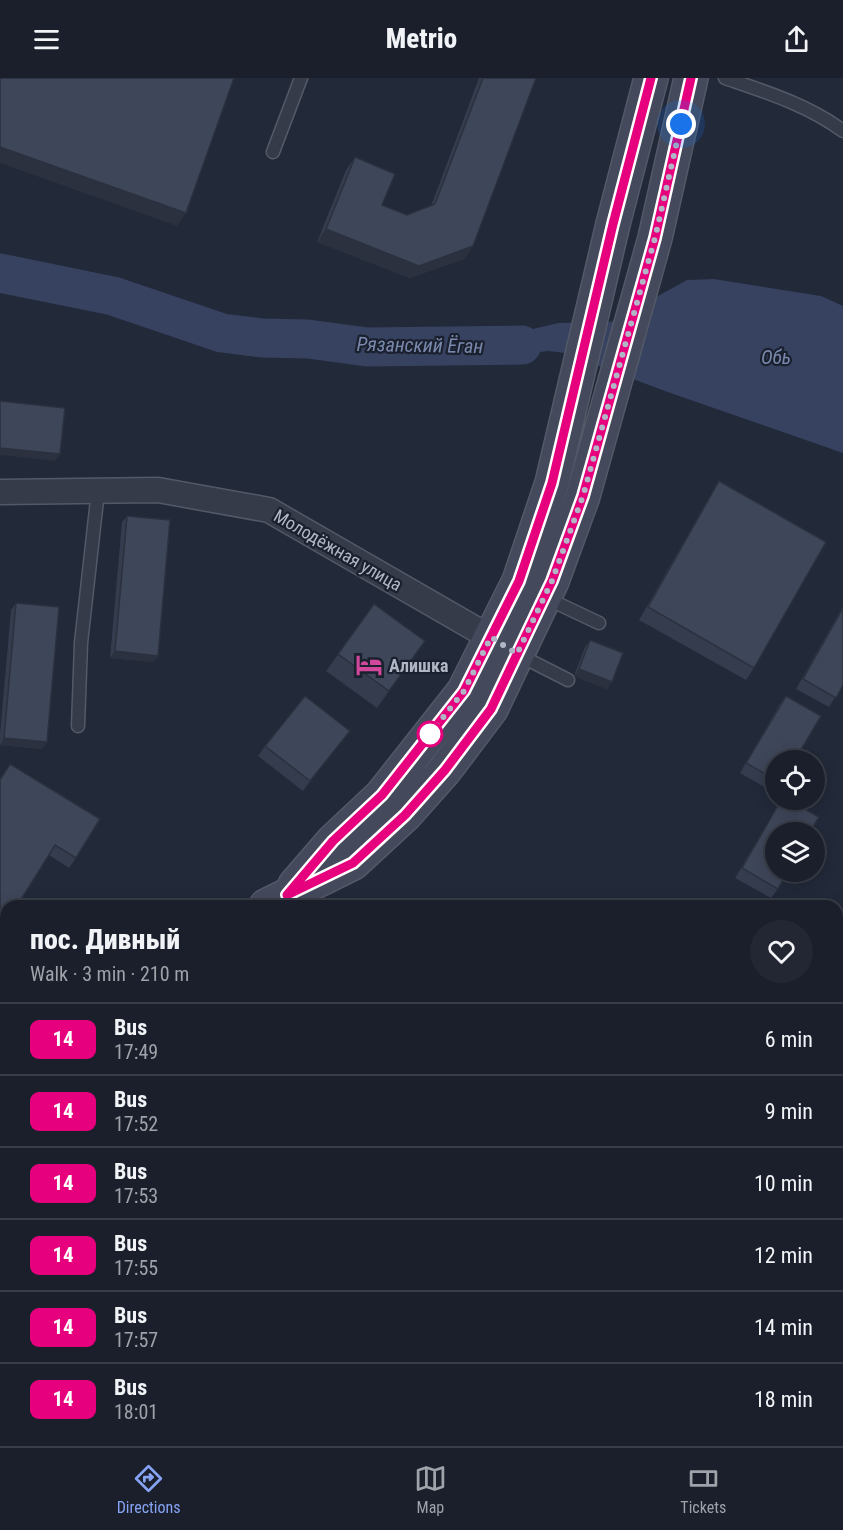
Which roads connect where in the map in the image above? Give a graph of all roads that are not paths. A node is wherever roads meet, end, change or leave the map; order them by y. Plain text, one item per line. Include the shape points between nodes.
1 (301, 78) edge
2 (651, 78) edge
3 (691, 78) edge
4 (725, 78) edge
5 (843, 131) edge
6 (273, 152) dead end
7 (98, 491) junction
8 (0, 492) edge
9 (544, 597) junction
10 (599, 623) dead end
11 (504, 645) junction
12 (568, 680) dead end
13 (78, 726) dead end
14 (278, 900) edge

1 - 6 lane
2 - 11 main road via 552,483 519,581
3 - 9 main road via 655,238 583,496
4 - 5 lane via 780,96 826,118
7 - 8 street, Молодёжная улица
7 - 11 street, Молодёжная улица via 158,490 268,510
7 - 13 lane via 81,643
9 - 10 lane
9 - 11 main road
11 - 12 lane
11 - 14 main road via 491,709 445,770 405,815 353,863

